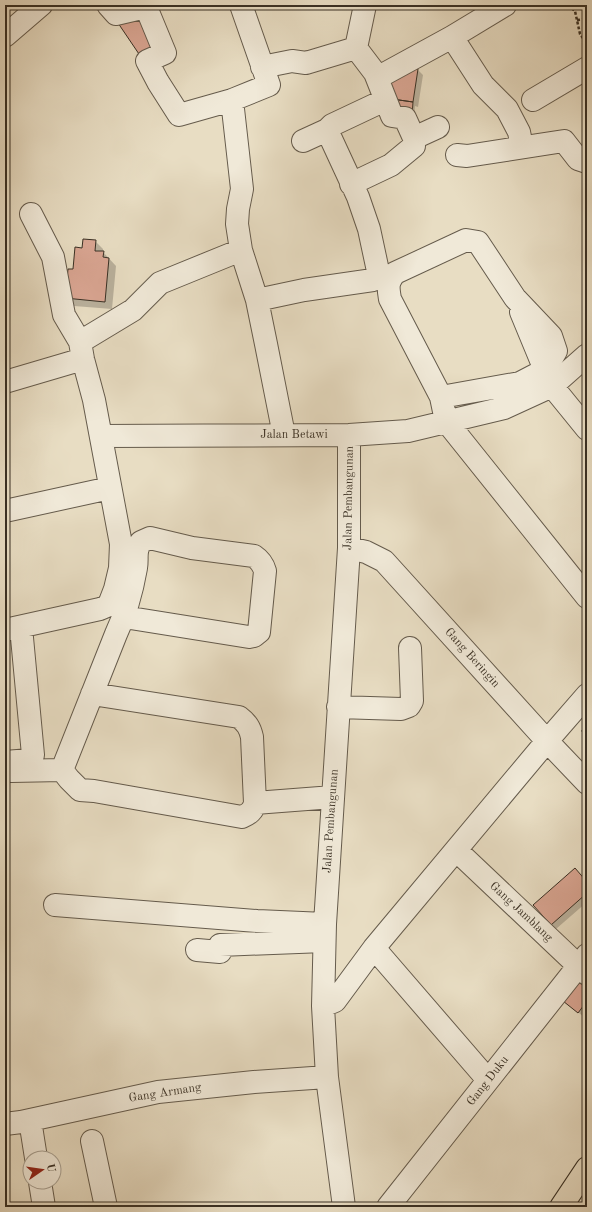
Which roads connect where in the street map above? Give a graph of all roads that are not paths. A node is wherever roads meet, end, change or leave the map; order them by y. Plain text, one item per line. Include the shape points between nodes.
1 (41, 5) edge
2 (108, 5) edge
3 (241, 5) edge
4 (365, 5) edge
5 (505, 5) edge
6 (5, 36) edge
7 (452, 37) junction
8 (356, 48) junction
9 (262, 67) junction
10 (587, 68) edge
11 (377, 78) junction
12 (232, 100) junction
13 (385, 100) junction
14 (534, 100) dead end
15 (438, 127) dead end
16 (327, 130) junction
17 (414, 138) junction
18 (303, 141) dead end
19 (522, 147) junction
20 (458, 155) dead end
21 (587, 162) edge
22 (351, 184) junction
23 (31, 214) dead end
24 (241, 250) junction
25 (257, 300) junction
26 (82, 350) junction
27 (587, 355) edge
28 (548, 378) junction
29 (5, 382) edge
30 (441, 397) junction
31 (446, 421) junction
32 (587, 429) edge
33 (284, 435) junction
34 (349, 435) junction
35 (101, 436) junction
36 (110, 488) junction
37 (5, 511) edge
38 (348, 548) junction
39 (587, 597) edge
40 (124, 617) junction
41 (13, 629) edge
42 (410, 648) dead end
43 (92, 694) junction
44 (587, 695) edge
45 (338, 707) junction
46 (547, 741) junction
47 (5, 762) edge
48 (62, 770) junction
49 (5, 772) edge
50 (587, 783) edge
51 (333, 797) junction
52 (255, 803) junction
53 (456, 850) junction
54 (55, 905) dead end
55 (325, 932) junction
56 (374, 948) junction
57 (197, 950) dead end
58 (584, 965) edge
59 (323, 1006) junction
60 (327, 1077) junction
61 (488, 1080) junction
62 (30, 1120) junction
63 (5, 1124) edge
64 (92, 1141) dead end
65 (35, 1150) edge
66 (587, 1168) edge
67 (41, 1190) edge
68 (44, 1207) edge
69 (106, 1207) edge
70 (344, 1207) edge
71 (388, 1207) edge
72 (561, 1207) edge

1 - 6 street
2 - 12 street via 116,14 146,7 165,53 147,61 179,115
3 - 9 street
4 - 8 street
5 - 7 street
7 - 11 street
7 - 19 street via 483,85 507,109 519,132
8 - 9 street via 306,63 292,61
8 - 11 street
9 - 12 street via 269,85
10 - 14 street
11 - 13 street
12 - 24 street via 242,189 237,224
13 - 16 street via 332,125
13 - 17 street via 392,116 405,118
15 - 17 street
16 - 18 street
16 - 22 street
17 - 22 street via 414,146 391,165
19 - 20 street via 467,156
19 - 21 street via 564,141 578,159
22 - 25 street via 369,229 378,276 373,280
23 - 26 street via 53,257 64,315
24 - 25 street
24 - 26 street via 160,283 133,310
25 - 33 street
26 - 29 street
26 - 35 street
27 - 28 street, Jalan Betawi
28 - 30 street
28 - 30 street via 515,298 478,242 466,240 395,274 388,288 390,299
28 - 31 street, Jalan Betawi via 504,408
28 - 32 street
30 - 31 street
31 - 34 street, Jalan Betawi via 408,431
31 - 39 street
33 - 34 street, Jalan Betawi
33 - 35 street, Jalan Betawi
34 - 38 street, Jalan Pembangunan
35 - 36 street
36 - 37 street
36 - 41 street via 121,544 120,568 110,602 100,609
38 - 45 street, Jalan Pembangunan
38 - 46 street, Gang Beringin via 366,552 384,561
40 - 40 street via 137,566 136,550 141,542 150,538 192,548 254,556 260,559 265,571 259,632 254,636
40 - 43 street
41 - 47 street via 33,755 30,760
42 - 45 street via 412,701 409,706 401,709
43 - 48 street
43 - 52 street via 239,717 250,728 252,737
44 - 46 street
45 - 51 street, Jalan Pembangunan
46 - 50 street, Gang Beringin
46 - 53 street
48 - 49 street
48 - 52 street via 80,790 242,817 249,814
51 - 52 street
51 - 55 street, Jalan Pembangunan
53 - 56 street
53 - 58 street, Gang Jamblang
54 - 55 street via 257,921
55 - 57 street via 220,945 220,952
55 - 59 street, Jalan Pembangunan
56 - 59 street via 335,1001
56 - 61 street
58 - 61 street, Gang Duku
59 - 60 street, Jalan Pembangunan
60 - 62 street, Gang Armang via 158,1092
60 - 70 street, Jalan Pembangunan
61 - 71 street, Gang Duku
62 - 63 street, Gang Armang
62 - 65 street
64 - 69 street
66 - 72 main road
67 - 68 street

